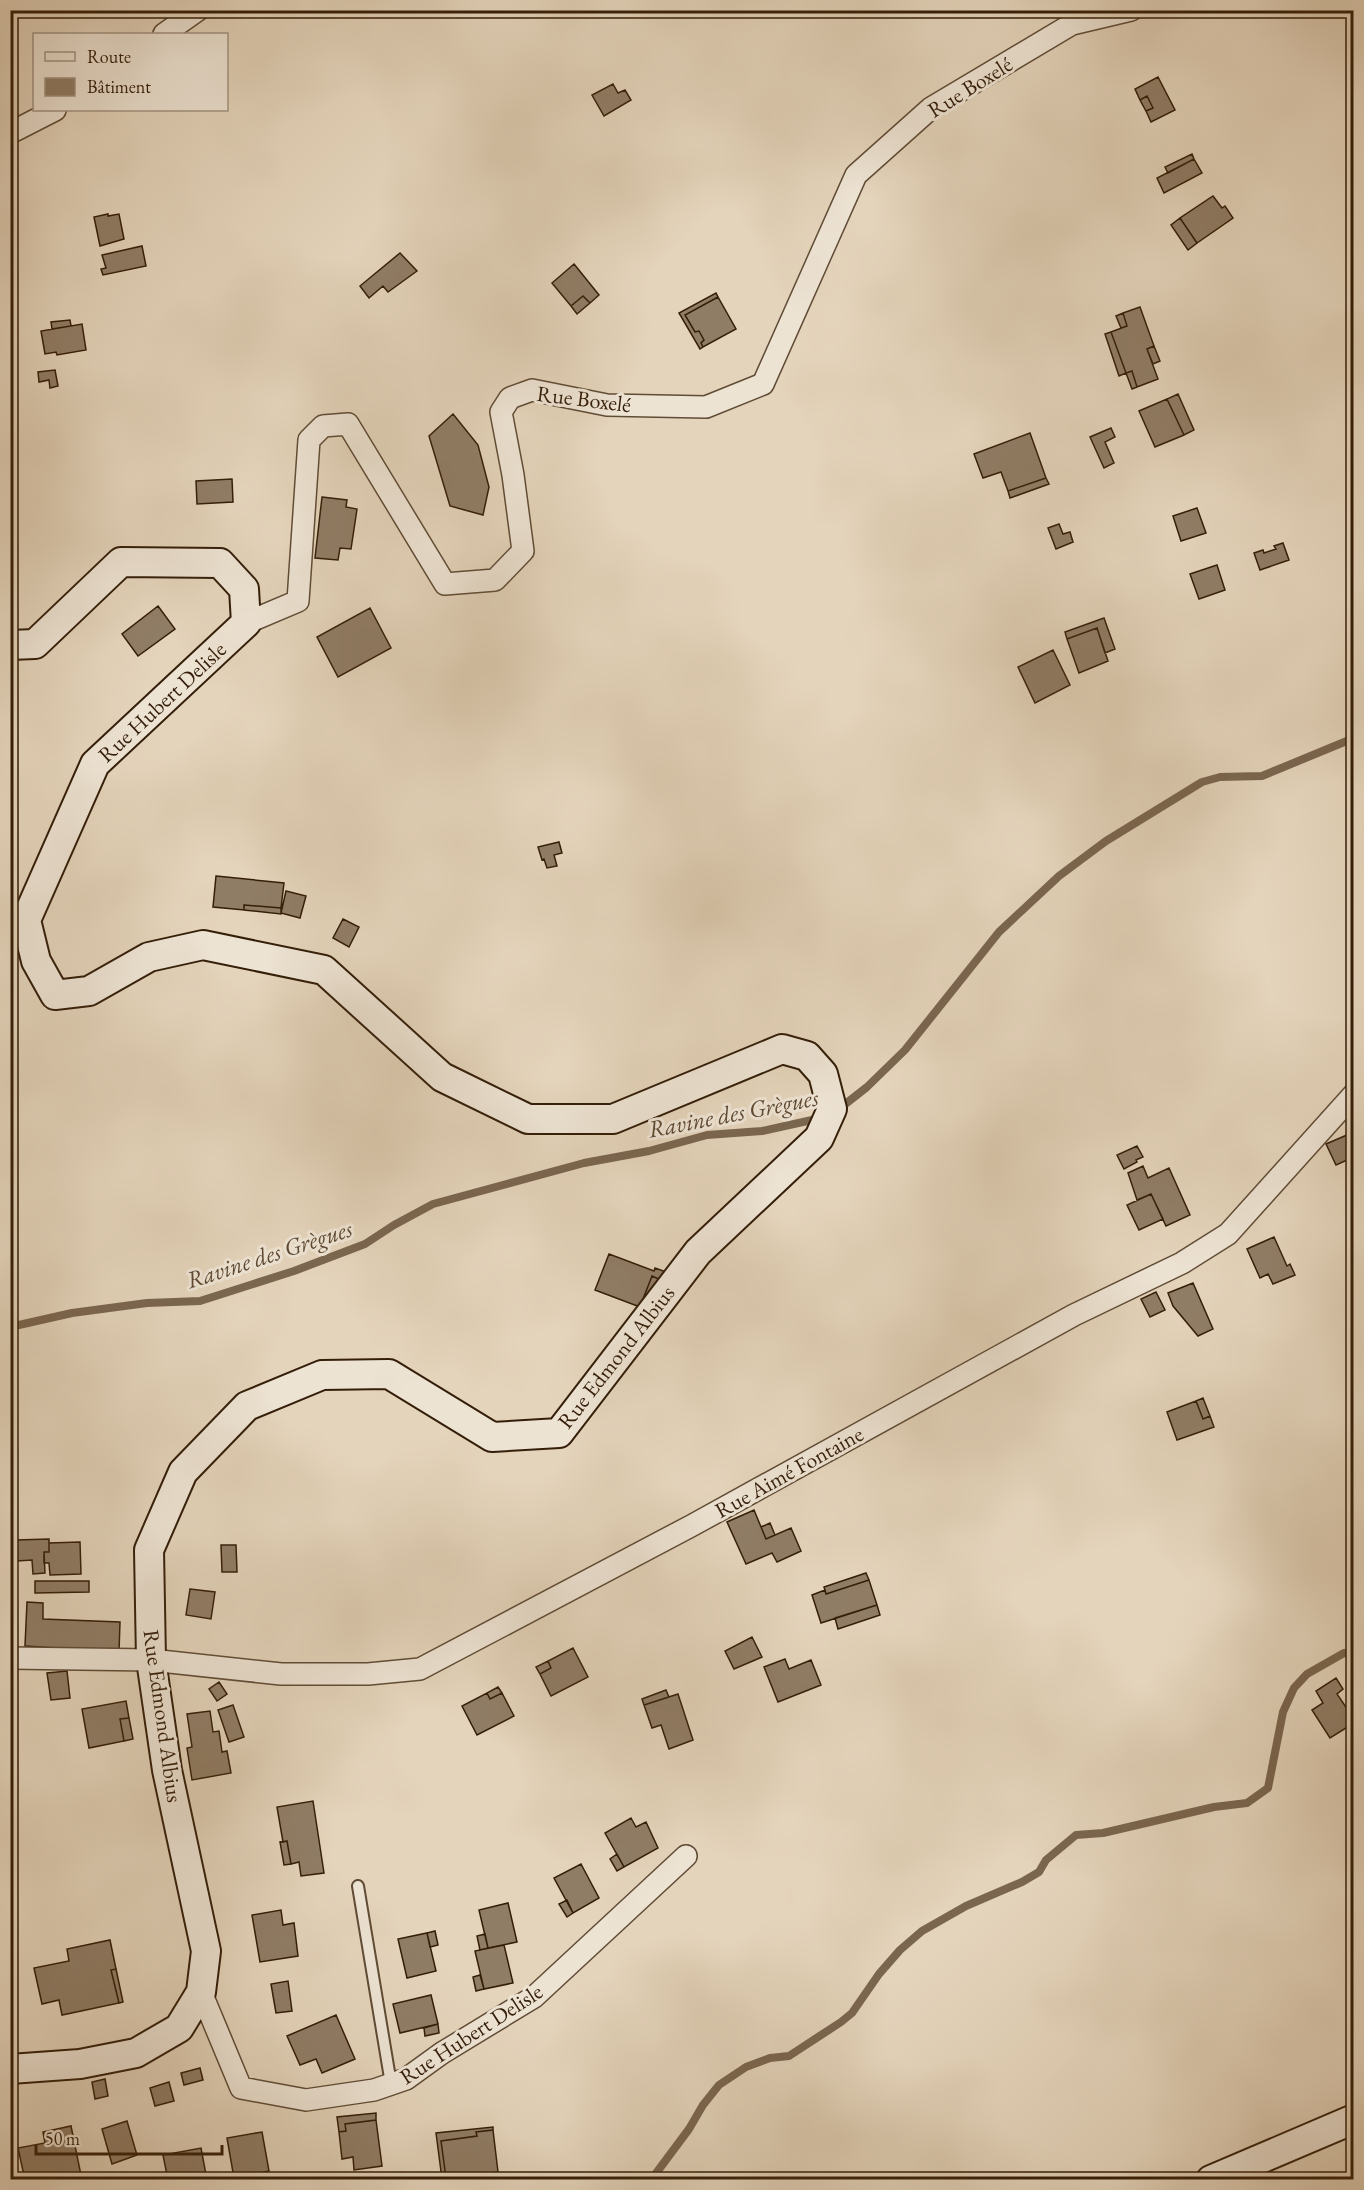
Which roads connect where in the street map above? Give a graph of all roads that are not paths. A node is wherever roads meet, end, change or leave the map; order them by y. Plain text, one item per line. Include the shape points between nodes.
1 (198, 10) edge
2 (1131, 10) edge
3 (165, 33) edge
4 (53, 111) edge
5 (10, 133) edge
6 (246, 623) junction
7 (10, 645) edge
8 (1353, 1094) edge
9 (819, 1138) joint
10 (10, 1658) edge
11 (151, 1660) junction
12 (686, 1856) dead end
13 (358, 1886) dead end
14 (201, 1992) junction
15 (10, 2068) edge
16 (391, 2084) junction
17 (1353, 2118) edge
18 (1211, 2180) edge

1 - 3 street
2 - 6 street, Rue Boxelé via 1072,24 931,108 856,175 763,384 706,408 608,405 532,390 510,398 501,412 523,551 495,580 446,584 348,424 323,426 309,440 298,601
4 - 5 street
6 - 7 main road, Rue Hubert Delisle via 244,589 220,563 121,562 35,644
6 - 9 main road, Rue Hubert Delisle via 95,764 26,920 36,961 55,995 89,991 149,957 203,945 324,970 442,1077 528,1119 613,1119 782,1049 807,1056 823,1074 832,1109
8 - 11 street, Rue Aimé Fontaine via 1228,1234 1182,1263 1074,1315 691,1526 420,1669 368,1674 280,1674
9 - 11 main road, Rue Edmond Albius via 698,1252 559,1433 492,1437 389,1374 322,1375 247,1406 183,1472 149,1550
10 - 11 street, Rue Aimé Fontaine
11 - 14 main road, Rue Edmond Albius via 167,1770 206,1951
12 - 16 street, Rue Hubert Delisle via 534,1997 406,2079
13 - 16 lane
14 - 15 main road, Rue Edmond Albius via 179,2028 136,2053 80,2064
14 - 16 street, Rue Hubert Delisle via 241,2088 306,2100
17 - 18 main road

